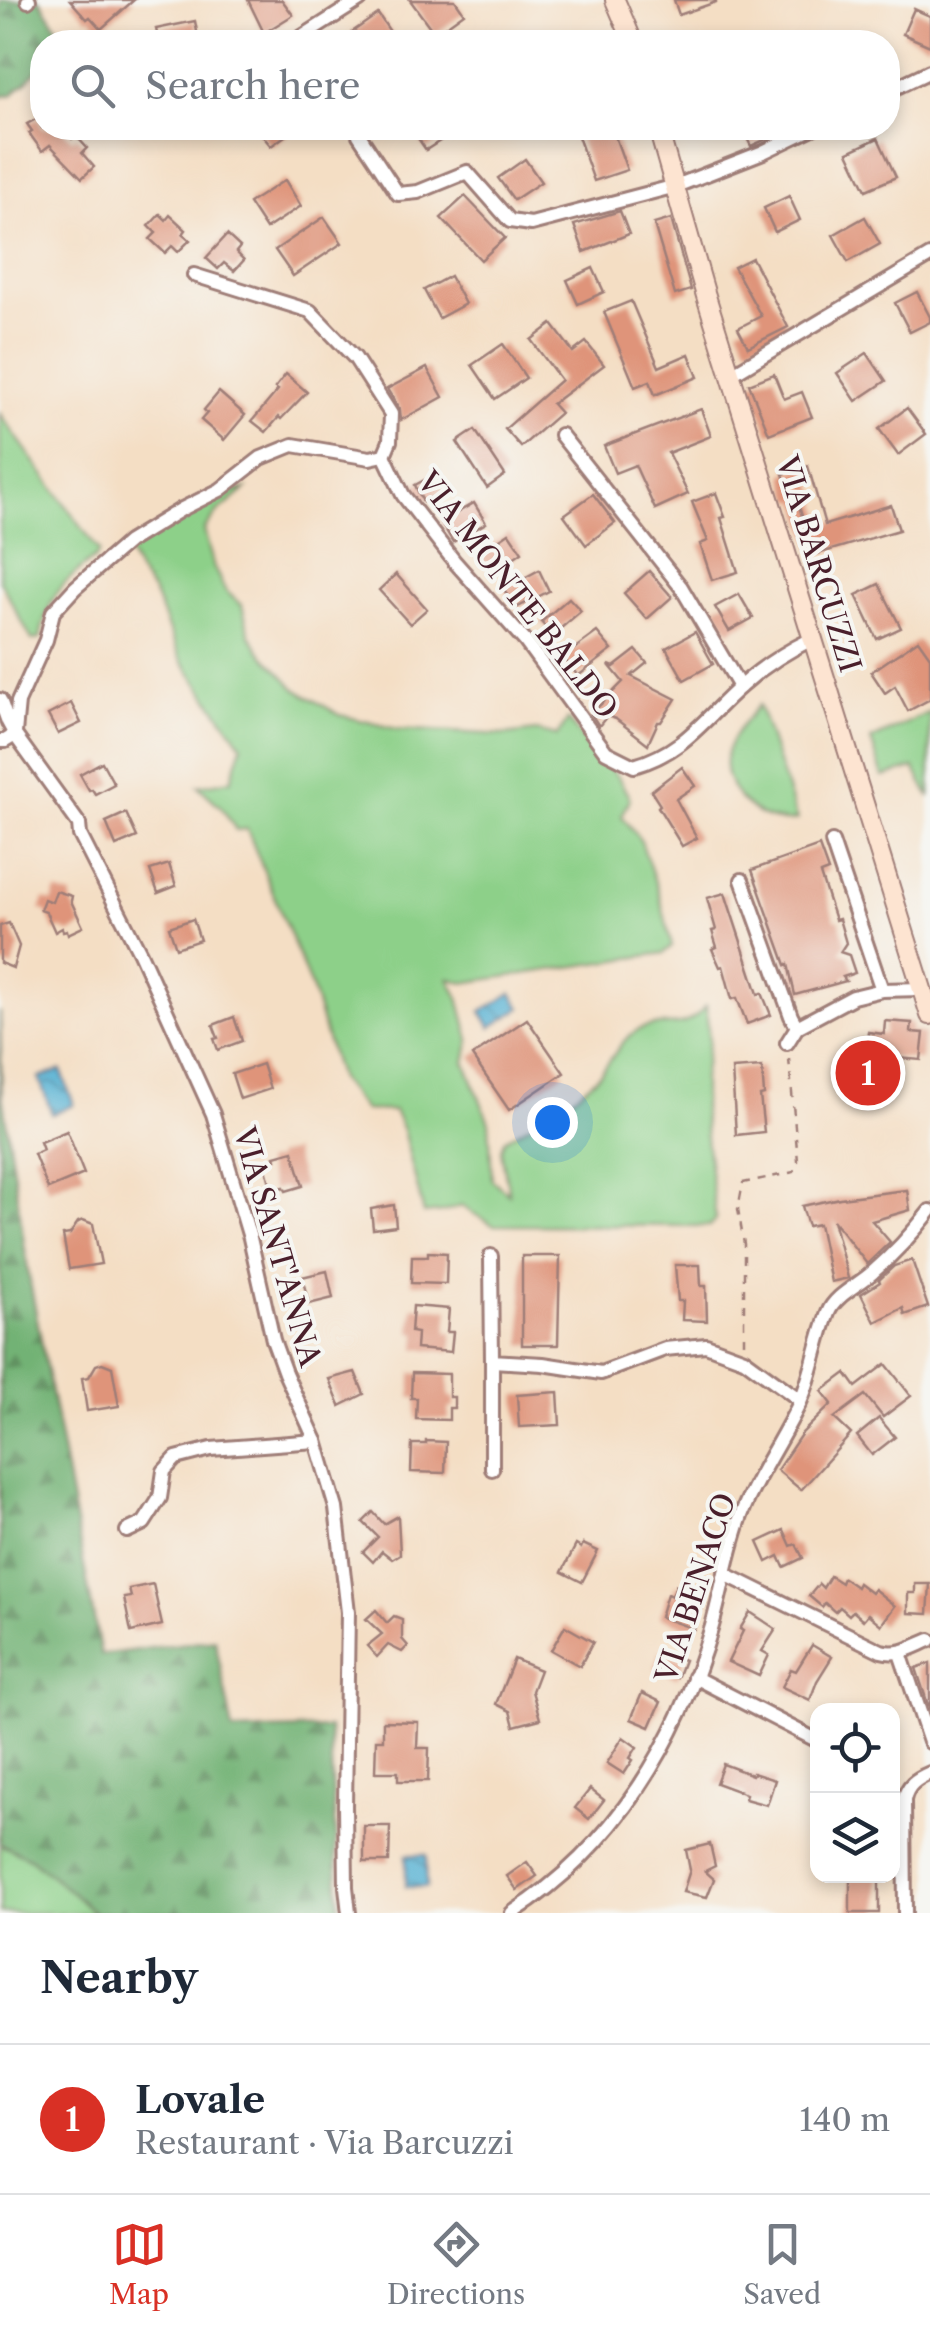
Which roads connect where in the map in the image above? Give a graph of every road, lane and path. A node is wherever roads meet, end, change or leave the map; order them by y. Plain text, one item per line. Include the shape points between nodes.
1 (360, 0) edge
2 (615, 0) edge
3 (313, 30) edge
4 (628, 30) edge
5 (930, 70) edge
6 (900, 85) edge
7 (362, 140) edge
8 (662, 140) edge
9 (788, 140) edge
10 (676, 186) junction
11 (930, 256) edge
12 (194, 275) dead end
13 (730, 375) junction
14 (560, 436) dead end
15 (384, 455) junction
16 (812, 640) junction
17 (740, 687) junction
18 (0, 700) edge
19 (15, 735) junction
20 (0, 741) edge
21 (832, 842) dead end
22 (742, 880) dead end
23 (922, 989) junction
24 (882, 990) junction
25 (930, 1015) edge
26 (797, 1027) junction
27 (787, 1044) joint
28 (930, 1211) edge
29 (491, 1256) dead end
30 (492, 1360) junction
31 (744, 1360) junction
32 (800, 1400) junction
33 (316, 1441) junction
34 (492, 1469) dead end
35 (127, 1531) dead end
36 (725, 1574) junction
37 (930, 1640) edge
38 (900, 1653) junction
39 (694, 1677) junction
40 (810, 1737) edge
41 (930, 1742) edge
42 (930, 1773) edge
43 (350, 1913) edge
44 (512, 1913) edge
45 (905, 1913) edge

1 - 3 street
2 - 4 street
5 - 6 street
7 - 10 street via 398,194 467,172 510,221 531,224
8 - 10 street, VIA BARCUZZI
9 - 10 street
10 - 13 street, VIA BARCUZZI
11 - 13 street
12 - 15 street, VIA MONTE BALDO via 310,312 354,358 391,414
13 - 16 street, VIA BARCUZZI
14 - 17 street via 681,587
15 - 17 street, VIA MONTE BALDO via 402,496 525,642 606,752 634,766 653,760 691,737
15 - 19 street, VIA MONTE BALDO via 293,446 261,458 220,490 128,542 52,612 18,702
16 - 17 street, VIA MONTE BALDO
16 - 23 street, VIA BARCUZZI
18 - 19 street, VIA SANT'ANNA
19 - 20 street
19 - 33 street, VIA SANT'ANNA via 79,824 213,1114 274,1340
21 - 24 street
22 - 26 street
23 - 24 street
23 - 25 street, VIA BARCUZZI
24 - 26 street via 853,997
26 - 27 street
27 - 31 path via 798,1161 794,1172 743,1183 738,1209
28 - 32 street, VIA BENACO via 829,1309
29 - 30 street
30 - 31 street via 601,1373 665,1349 706,1344
30 - 34 street
31 - 32 street
32 - 36 street, VIA BENACO via 744,1510
33 - 35 street via 211,1448 176,1458 144,1523
33 - 43 street, VIA SANT'ANNA via 336,1508 348,1612
36 - 38 street via 881,1651
36 - 39 street, VIA BENACO
37 - 38 street
38 - 41 street
39 - 40 street
39 - 44 street, VIA BENACO via 661,1753 613,1824 582,1858
42 - 45 street via 906,1788

